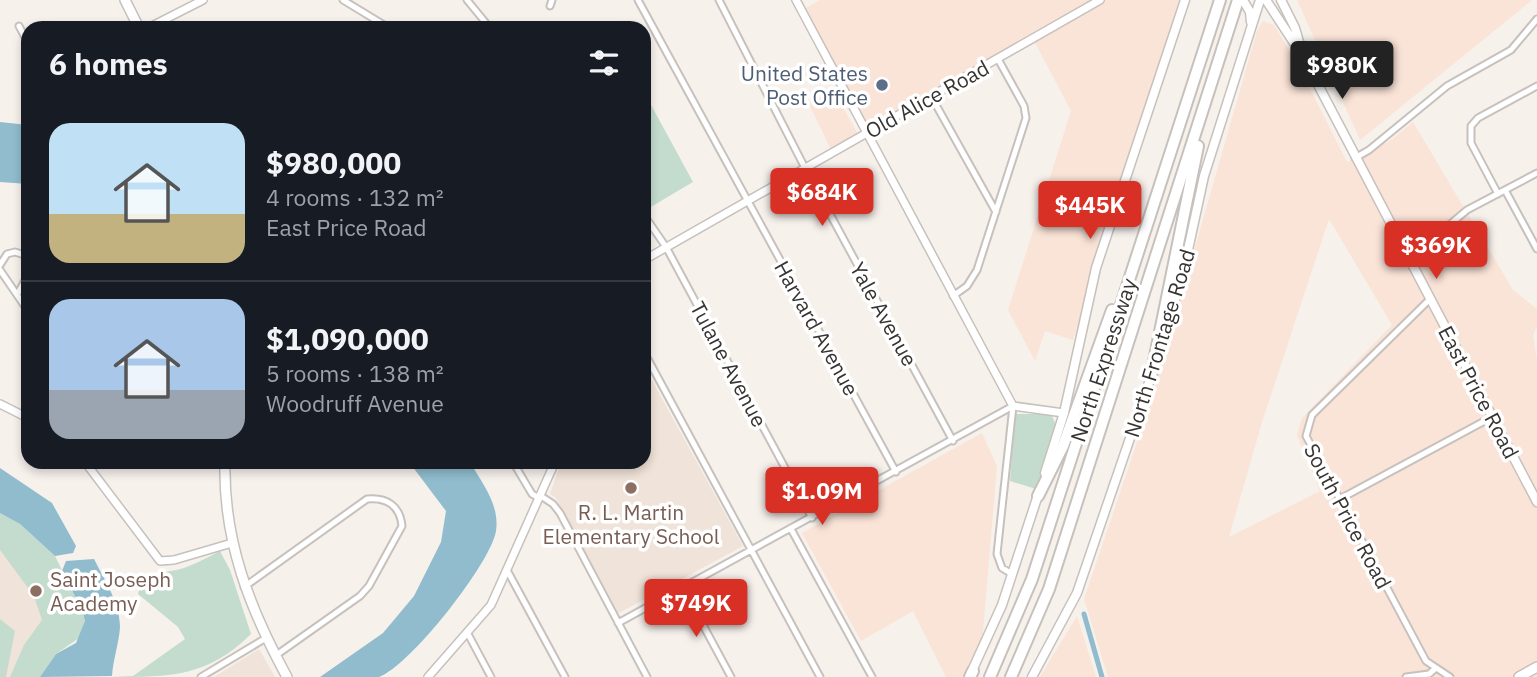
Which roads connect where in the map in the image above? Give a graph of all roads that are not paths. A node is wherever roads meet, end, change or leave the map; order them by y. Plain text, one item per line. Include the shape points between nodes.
1 (125, 0) edge
2 (203, 0) edge
3 (342, 0) edge
4 (467, 0) edge
5 (638, 0) edge
6 (719, 0) edge
7 (796, 0) edge
8 (1100, 0) edge
9 (1185, 0) edge
10 (1260, 0) edge
11 (1266, 0) edge
12 (1219, 2) edge
13 (1283, 2) edge
14 (1239, 3) edge
15 (1537, 19) edge
16 (136, 21) edge
17 (162, 21) edge
18 (377, 21) edge
19 (482, 21) edge
20 (649, 21) edge
21 (651, 24) edge
22 (19, 26) dead end
23 (1251, 29) junction
24 (21, 30) edge
25 (1304, 58) junction
26 (998, 59) junction
27 (1212, 80) junction
28 (1537, 86) edge
29 (931, 96) junction
30 (865, 133) junction
31 (1356, 158) junction
32 (805, 168) junction
33 (1537, 173) edge
34 (1505, 190) junction
35 (1498, 194) junction
36 (747, 200) junction
37 (996, 213) junction
38 (1149, 220) junction
39 (651, 225) edge
40 (666, 247) junction
41 (1537, 249) edge
42 (1406, 253) junction
43 (21, 254) edge
44 (651, 256) edge
45 (0, 268) edge
46 (21, 288) edge
47 (17, 295) junction
48 (953, 296) junction
49 (1430, 299) junction
50 (21, 301) edge
51 (651, 365) edge
52 (1151, 376) junction
53 (0, 404) edge
54 (1013, 406) junction
55 (1064, 413) junction
56 (21, 414) edge
57 (1492, 417) junction
58 (953, 441) junction
59 (90, 469) edge
60 (226, 469) edge
61 (517, 469) edge
62 (552, 469) edge
63 (896, 472) junction
64 (1038, 496) junction
65 (540, 497) junction
66 (1338, 500) junction
67 (1537, 502) edge
68 (812, 518) junction
69 (792, 529) junction
70 (232, 543) junction
71 (752, 551) junction
72 (508, 572) junction
73 (1013, 574) junction
74 (244, 587) junction
75 (683, 588) junction
76 (618, 623) junction
77 (468, 634) junction
78 (266, 638) junction
79 (275, 656) junction
80 (1537, 667) edge
81 (1436, 668) junction
82 (971, 675) edge
83 (201, 677) edge
84 (287, 677) edge
85 (428, 677) edge
86 (491, 677) edge
87 (565, 677) edge
88 (647, 677) edge
89 (732, 677) edge
90 (820, 677) edge
91 (872, 677) edge
92 (990, 677) edge
93 (1011, 677) edge
94 (1032, 677) edge
95 (1406, 677) edge
96 (1450, 677) edge
97 (1519, 677) edge

1 - 16 main road
2 - 17 street
3 - 18 street
4 - 19 street
5 - 20 street, Harvard Avenue
6 - 32 street, Yale Avenue
7 - 30 street
8 - 26 street, Old Alice Road
9 - 55 main road, North Expressway via 1096,268
10 - 23 main road, North Frontage Road
11 - 25 main road, East Price Road
12 - 38 highway, North Expressway
13 - 25 main road, East Price Road
14 - 23 main road via 1250,12
14 - 27 highway, North Expressway
15 - 31 street via 1511,50 1447,86
21 - 36 street, Harvard Avenue
22 - 24 street
23 - 52 main road, North Frontage Road via 1204,176 1183,273
25 - 31 main road, East Price Road
26 - 29 street, Old Alice Road
26 - 37 street via 1026,118
27 - 52 highway
27 - 93 highway, North Expressway via 1049,589
28 - 35 street via 1471,126 1471,143
29 - 30 street, Old Alice Road
29 - 37 street
30 - 32 street, Old Alice Road
30 - 48 street
31 - 42 main road, East Price Road
32 - 36 street, Old Alice Road
32 - 58 street, Yale Avenue
33 - 34 street
34 - 35 street
34 - 41 street
35 - 42 street
36 - 40 street, Old Alice Road
36 - 63 street, Harvard Avenue
37 - 48 street via 974,276
38 - 64 highway via 1063,446
38 - 92 highway, North Expressway via 1032,579
39 - 40 street, Tulane Avenue
40 - 44 street, Old Alice Road
40 - 68 street, Tulane Avenue
42 - 49 main road, East Price Road
43 - 45 street via 7,254
45 - 47 street
46 - 47 street
47 - 50 street
48 - 54 street
49 - 57 main road, East Price Road
49 - 66 street, South Price Road via 1308,422 1306,436
51 - 71 street
52 - 94 main road, North Frontage Road via 1077,593
53 - 56 street
54 - 55 street
54 - 58 street
54 - 73 street via 997,554 1002,568
55 - 64 main road, North Expressway
57 - 66 street
57 - 67 main road, East Price Road
58 - 63 street
59 - 70 street via 160,561
60 - 70 main road
61 - 65 street via 532,494
62 - 65 street
63 - 68 street
64 - 73 main road, North Expressway
65 - 72 street
65 - 76 street via 560,513
66 - 81 street, South Price Road via 1426,661
68 - 69 street
69 - 71 street
69 - 91 street
70 - 74 main road
71 - 75 street
71 - 90 street
72 - 77 street via 491,605
72 - 87 street
73 - 82 main road, North Expressway
74 - 78 main road
74 - 79 street via 367,499 385,500 401,516 402,526 369,586
75 - 76 street
75 - 89 street
76 - 88 street
77 - 85 street
77 - 86 street
78 - 79 main road
78 - 83 street
79 - 84 main road
80 - 97 main road
81 - 95 street via 1429,674
81 - 96 street, South Price Road

